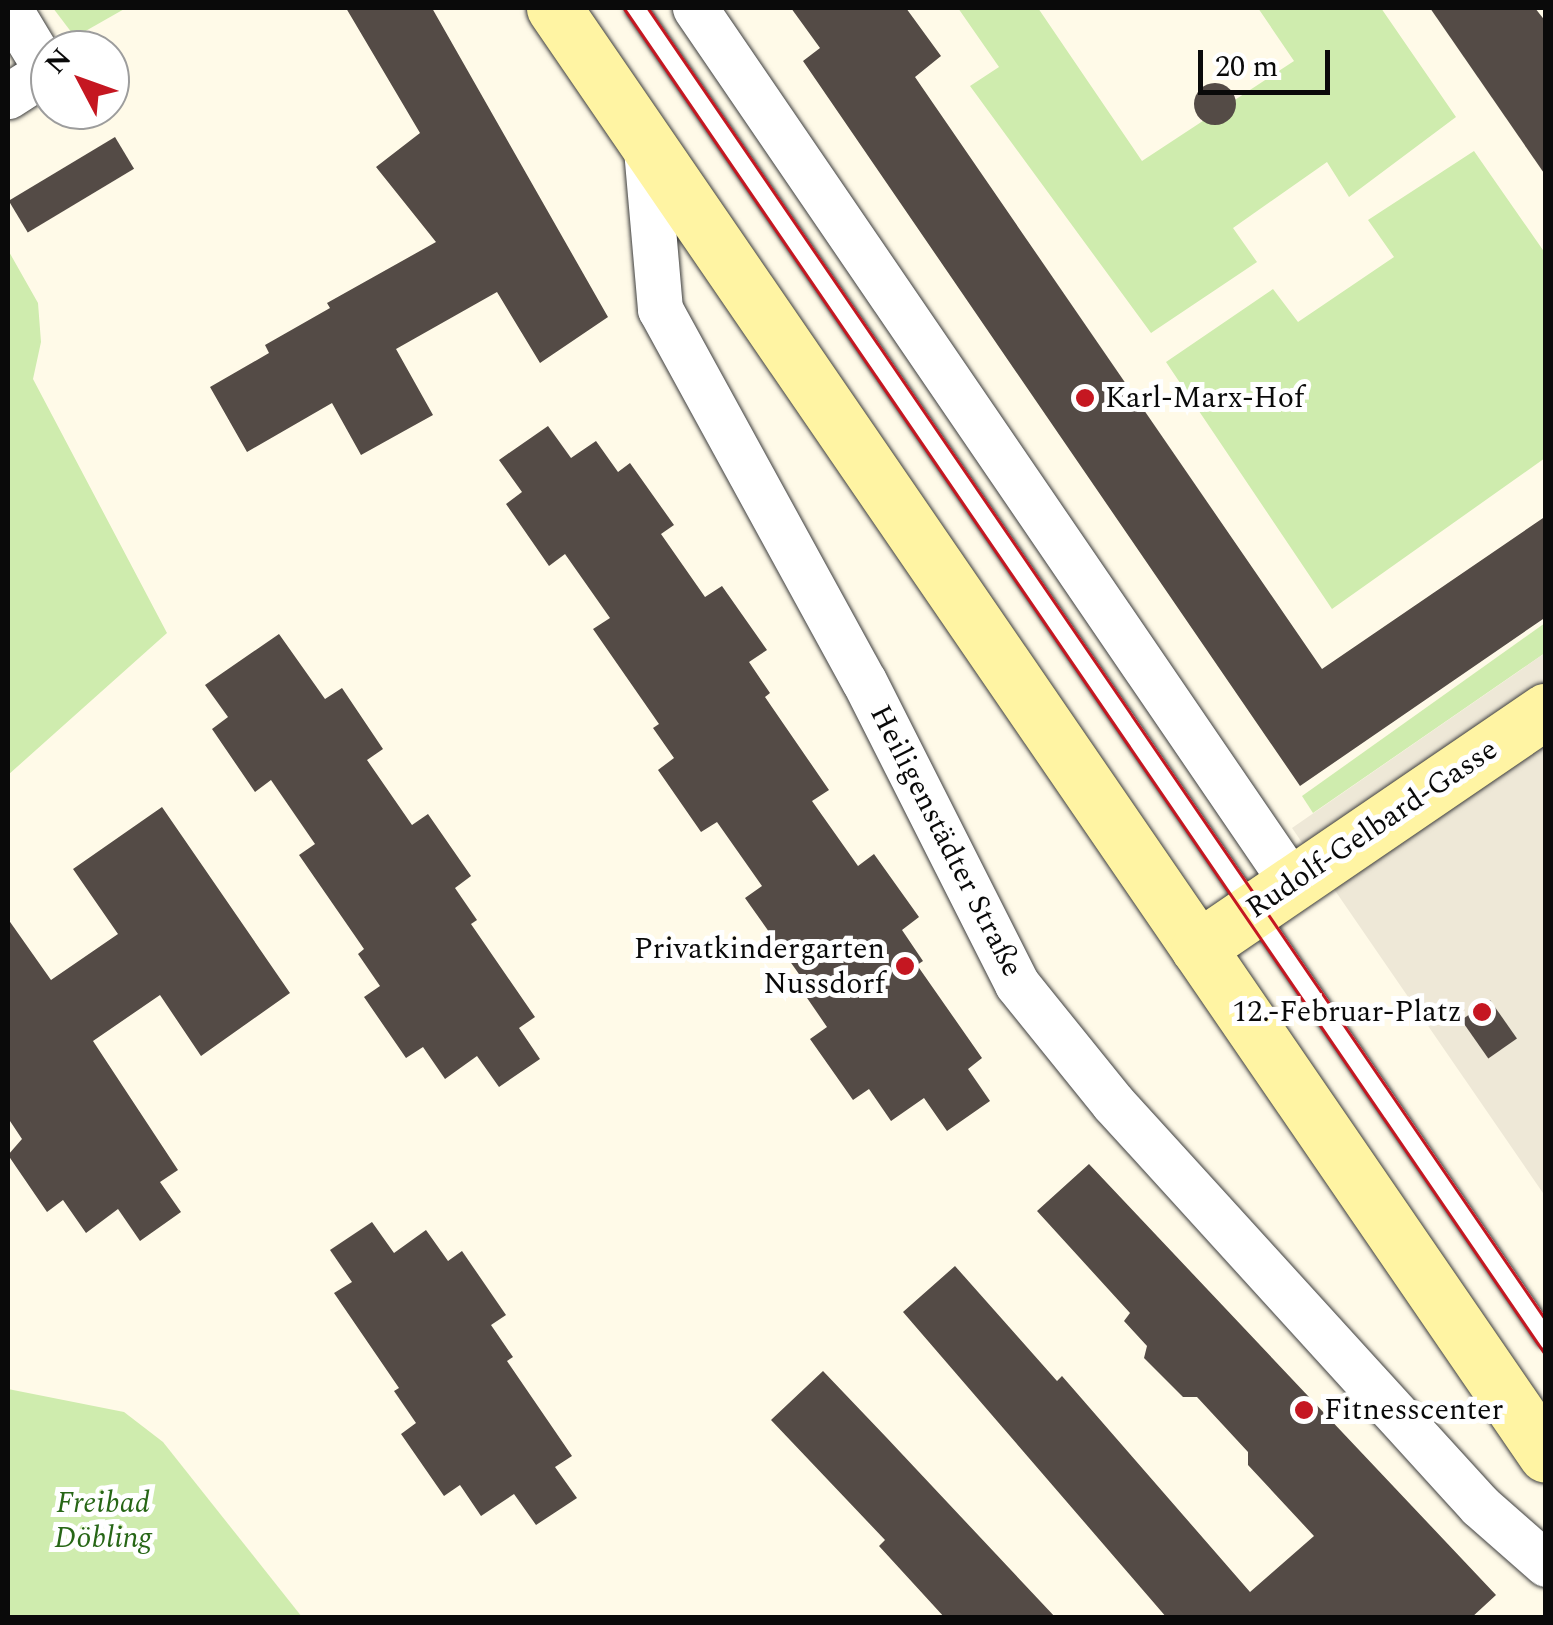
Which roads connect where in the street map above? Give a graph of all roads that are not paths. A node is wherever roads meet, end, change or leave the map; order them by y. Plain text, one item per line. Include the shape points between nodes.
1 (9, 8) edge
2 (554, 8) edge
3 (636, 8) edge
4 (695, 8) edge
5 (8, 96) edge
6 (646, 148) junction
7 (1546, 710) edge
8 (1273, 897) junction
9 (1198, 948) junction
10 (1546, 1337) edge
11 (1546, 1454) edge
12 (1546, 1564) edge

1 - 5 street via 47,70
2 - 6 main road, Heiligenstädter Straße
3 - 8 lane
4 - 8 street
6 - 9 main road, Heiligenstädter Straße
6 - 12 street, Heiligenstädter Straße via 660,309 864,681 1017,984 1152,1146 1480,1506
7 - 8 main road, Rudolf-Gelbard-Gasse
8 - 9 main road, Rudolf-Gelbard-Gasse
8 - 10 lane
9 - 11 main road, Heiligenstädter Straße

